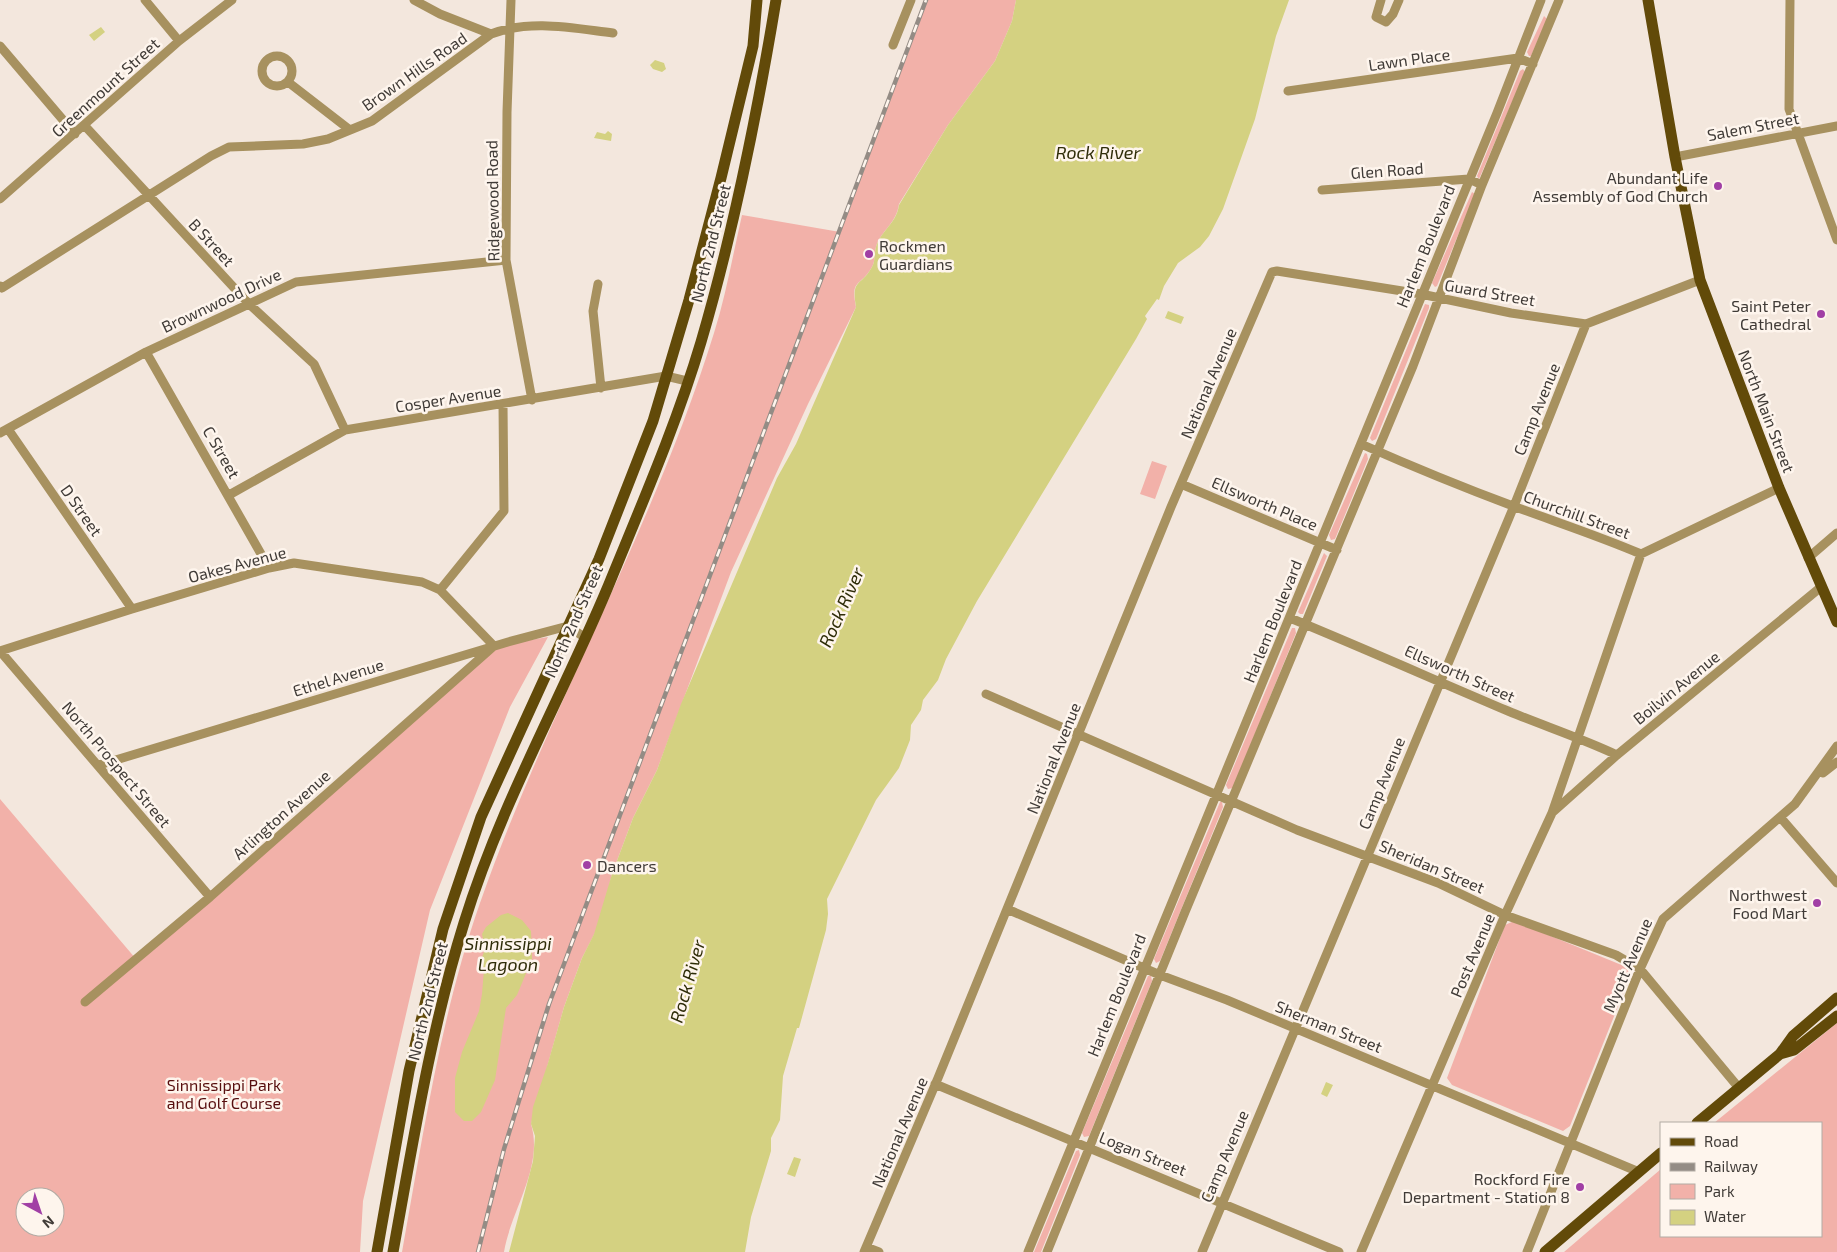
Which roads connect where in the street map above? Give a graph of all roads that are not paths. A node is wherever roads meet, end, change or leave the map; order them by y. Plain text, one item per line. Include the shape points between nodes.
1 (145, 0) edge
2 (232, 0) edge
3 (414, 0) edge
4 (511, 0) edge
5 (757, 0) edge
6 (776, 0) edge
7 (911, 0) edge
8 (1381, 0) edge
9 (1399, 0) edge
10 (1541, 0) edge
11 (1559, 0) edge
12 (1790, 0) edge
13 (1649, 2) edge
14 (510, 30) junction
15 (613, 33) dead end
16 (490, 34) junction
17 (180, 41) junction
18 (0, 46) edge
19 (893, 46) dead end
20 (1518, 58) junction
21 (1533, 64) junction
22 (288, 82) dead end
23 (1288, 91) dead end
24 (85, 126) junction
25 (1837, 126) edge
26 (350, 130) junction
27 (1798, 132) junction
28 (74, 134) junction
29 (1675, 157) junction
30 (1469, 179) junction
31 (1482, 185) junction
32 (1322, 190) dead end
33 (148, 196) junction
34 (0, 199) edge
35 (1837, 240) edge
36 (506, 260) junction
37 (1270, 275) joint
38 (1700, 280) junction
39 (598, 284) dead end
40 (1, 287) edge
41 (1421, 294) junction
42 (1438, 298) junction
43 (249, 304) junction
44 (1586, 324) junction
45 (146, 352) junction
46 (666, 376) junction
47 (687, 381) junction
48 (601, 388) junction
49 (532, 400) junction
50 (503, 404) junction
51 (345, 430) junction
52 (4, 431) edge
53 (1361, 444) junction
54 (1377, 451) junction
55 (1181, 484) junction
56 (1779, 488) junction
57 (230, 495) junction
58 (1514, 506) junction
59 (1837, 533) edge
60 (1320, 543) junction
61 (1337, 550) junction
62 (1641, 554) junction
63 (1808, 558) junction
64 (270, 568) junction
65 (1821, 587) junction
66 (440, 590) junction
67 (132, 609) junction
68 (1290, 618) junction
69 (1837, 622) edge
70 (1306, 625) junction
71 (568, 626) junction
72 (584, 637) junction
73 (494, 646) junction
74 (0, 651) edge
75 (1440, 680) junction
76 (986, 694) dead end
77 (1079, 734) junction
78 (1577, 736) junction
79 (1837, 746) edge
80 (1618, 755) junction
81 (1837, 762) edge
82 (99, 765) junction
83 (1813, 781) junction
84 (1216, 794) junction
85 (1233, 801) junction
86 (1552, 813) junction
87 (1780, 817) junction
88 (1367, 855) junction
89 (1837, 883) edge
90 (210, 897) junction
91 (1007, 909) junction
92 (1505, 915) junction
93 (1144, 968) junction
94 (1640, 969) junction
95 (1160, 975) junction
96 (1837, 998) edge
97 (85, 1002) dead end
98 (1837, 1016) edge
99 (1294, 1028) junction
100 (1780, 1054) junction
101 (935, 1084) junction
102 (1433, 1086) junction
103 (1739, 1088) junction
104 (1698, 1122) edge
105 (1073, 1141) junction
106 (1572, 1143) junction
107 (1090, 1148) junction
108 (1660, 1154) edge
109 (1639, 1172) junction
110 (1221, 1202) junction
111 (865, 1249) edge
112 (377, 1252) edge
113 (393, 1252) edge
114 (879, 1252) edge
115 (1028, 1252) edge
116 (1047, 1252) edge
117 (1202, 1252) edge
118 (1339, 1252) edge
119 (1361, 1252) edge
120 (1527, 1252) edge
121 (1545, 1252) edge

1 - 17 street
2 - 17 street, Greenmount Street
3 - 16 street
4 - 14 street, Ridgewood Road
5 - 46 main road, North 2nd Street via 753,46 689,300
6 - 47 main road, North 2nd Street via 750,149 700,344
7 - 19 street
8 - 9 street via 1376,17 1386,22
10 - 20 street, Harlem Boulevard
11 - 21 street, Harlem Boulevard
12 - 27 street via 1789,108
13 - 29 main road, North Main Street
14 - 15 street, Brown Hills Road via 539,24
14 - 16 street, Brown Hills Road
14 - 36 street, Ridgewood Road
16 - 26 street, Brown Hills Road via 372,121
17 - 24 street, Greenmount Street
18 - 28 street
20 - 21 street, Lawn Place
20 - 23 street, Lawn Place
20 - 30 street, Harlem Boulevard
21 - 31 street, Harlem Boulevard
22 - 26 street
24 - 28 street, Greenmount Street
24 - 33 street, B Street
25 - 27 street, Salem Street
26 - 33 street, Brown Hills Road via 303,144 229,148
27 - 29 street, Salem Street
27 - 35 street
28 - 34 street, Greenmount Street
29 - 38 main road, North Main Street
30 - 31 street, Glen Road
30 - 32 street, Glen Road
30 - 41 street, Harlem Boulevard
31 - 42 street, Harlem Boulevard
33 - 40 street, Brown Hills Road
33 - 43 street, B Street
36 - 43 street, Brownwood Drive via 296,282
36 - 49 street, Ridgewood Road
37 - 41 street, Guard Street via 1277,271
37 - 55 street, National Avenue
38 - 44 street, Guard Street
38 - 56 main road, North Main Street
39 - 48 street via 593,311
41 - 42 street, Guard Street
41 - 53 street, Harlem Boulevard
42 - 44 street, Guard Street
42 - 54 street, Harlem Boulevard
43 - 45 street, Brownwood Drive
43 - 51 street, B Street via 314,364
44 - 58 street, Camp Avenue
45 - 52 street, Brownwood Drive
45 - 57 street, C Street
46 - 47 street, Cosper Avenue
46 - 48 street, Cosper Avenue
46 - 71 main road, North 2nd Street via 653,421 599,559
47 - 72 main road, North 2nd Street via 606,592
48 - 49 street, Cosper Avenue
49 - 50 street, Cosper Avenue
50 - 51 street, Cosper Avenue
50 - 66 street via 504,512
51 - 57 street, Cosper Avenue
52 - 67 street, D Street
53 - 54 street, Churchill Street
53 - 60 street, Harlem Boulevard
54 - 58 street, Churchill Street
54 - 61 street, Harlem Boulevard
55 - 60 street, Ellsworth Place
55 - 77 street, National Avenue
56 - 62 street, Churchill Street
56 - 63 main road, North Main Street
57 - 64 street, C Street
58 - 62 street, Churchill Street via 1583,529
58 - 75 street, Camp Avenue
59 - 63 street
60 - 61 street, Ellsworth Place
60 - 68 street, Harlem Boulevard
61 - 70 street, Harlem Boulevard
62 - 78 street, Post Avenue
63 - 65 main road, North Main Street
64 - 66 street, Oakes Avenue via 294,563 422,582
64 - 67 street, Oakes Avenue
65 - 69 main road, North Main Street
65 - 80 street, Boilvin Avenue
66 - 73 street, Oakes Avenue
67 - 74 street, Oakes Avenue
68 - 70 street, Ellsworth Street
68 - 84 street, Harlem Boulevard
70 - 75 street, Ellsworth Street
70 - 85 street, Harlem Boulevard
71 - 72 street
71 - 73 street, Ethel Avenue
71 - 112 main road, North 2nd Street via 481,817 443,929 409,1071
72 - 113 main road, North 2nd Street via 495,835 463,924 425,1079
73 - 82 street, Ethel Avenue
73 - 90 street, Arlington Avenue
74 - 82 street, North Prospect Street
75 - 78 street, Ellsworth Street via 1508,711
75 - 88 street, Camp Avenue
76 - 77 street, Sheridan Street
77 - 84 street, Sheridan Street
77 - 91 street, National Avenue
78 - 80 street, Ellsworth Street
78 - 86 street, Post Avenue
79 - 83 street, Myott Avenue
80 - 86 street, Boilvin Avenue
81 - 83 street
82 - 90 street, North Prospect Street
83 - 87 street, Myott Avenue
84 - 85 street, Sheridan Street
84 - 93 street, Harlem Boulevard
85 - 88 street, Sheridan Street via 1297,830
85 - 95 street, Harlem Boulevard
86 - 92 street, Post Avenue
87 - 89 street
87 - 94 street, Myott Avenue via 1667,913
88 - 92 street, Sheridan Street via 1438,883
88 - 99 street, Camp Avenue
90 - 97 street, Arlington Avenue
91 - 93 street, Sherman Street
91 - 101 street, National Avenue
92 - 94 street, Sheridan Street via 1616,954
92 - 102 street, Post Avenue
93 - 95 street, Sherman Street
93 - 105 street, Harlem Boulevard
94 - 103 street, Sheridan Street
94 - 106 street, Myott Avenue
95 - 99 street, Sherman Street
95 - 107 street, Harlem Boulevard
96 - 100 main road via 1784,1044
98 - 100 main road via 1794,1050
99 - 102 street, Sherman Street
99 - 110 street, Camp Avenue
100 - 103 main road
101 - 105 street, Logan Street
101 - 111 street, National Avenue
102 - 106 street, Sherman Street
102 - 119 street, Post Avenue
103 - 104 main road
105 - 107 street, Logan Street
105 - 115 street, Harlem Boulevard
106 - 109 street, Sherman Street
106 - 120 street, Myott Avenue
107 - 110 street, Logan Street
107 - 116 street, Harlem Boulevard
108 - 109 main road
109 - 121 main road
110 - 117 street, Camp Avenue
110 - 118 street, Logan Street
111 - 114 street

